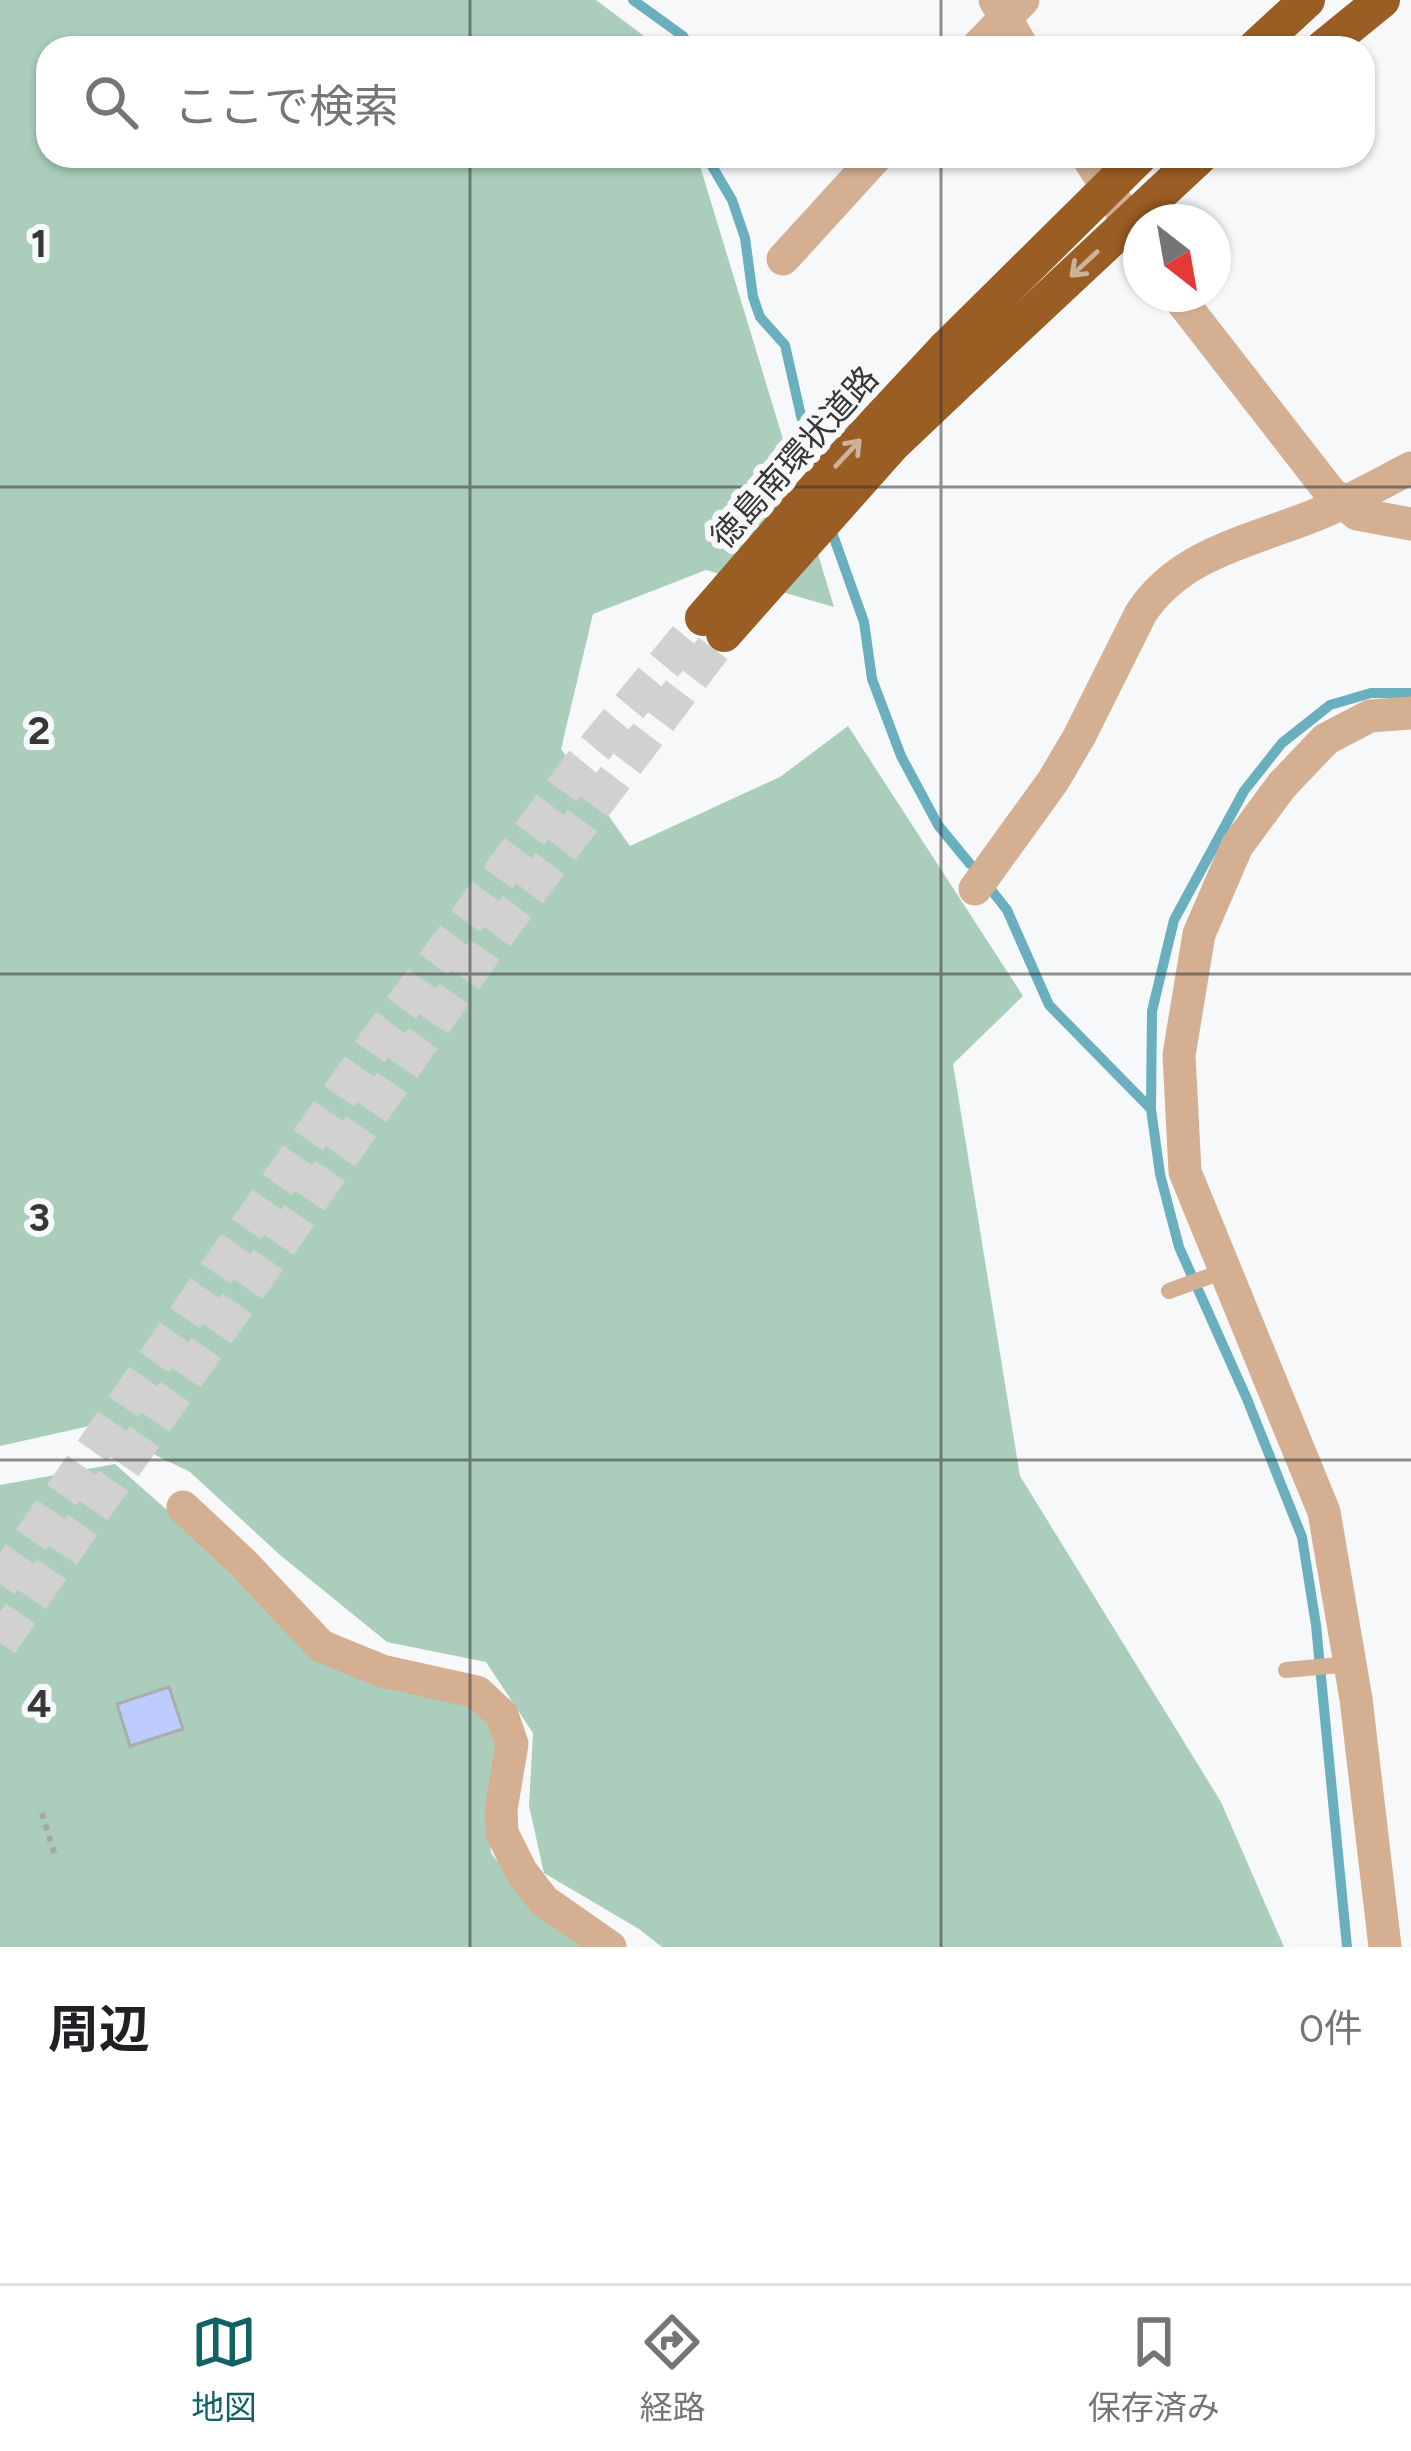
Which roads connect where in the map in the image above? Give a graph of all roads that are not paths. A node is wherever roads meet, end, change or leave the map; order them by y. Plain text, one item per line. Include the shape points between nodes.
1 (1307, 0) edge
2 (1382, 0) edge
3 (1007, 5) edge
4 (985, 36) edge
5 (1019, 36) edge
6 (1268, 36) edge
7 (1338, 36) edge
8 (867, 168) edge
9 (1095, 168) edge
10 (1129, 168) edge
11 (1186, 168) edge
12 (1123, 213) edge
13 (783, 259) dead end
14 (1190, 312) edge
15 (957, 361) junction
16 (1411, 468) edge
17 (1343, 502) junction
18 (1411, 524) edge
19 (714, 626) tunnel mouth
20 (1411, 713) edge
21 (975, 889) dead end
22 (1224, 1271) junction
23 (1169, 1292) dead end
24 (183, 1508) dead end
25 (1350, 1664) junction
26 (1286, 1670) dead end
27 (610, 1947) edge
28 (1385, 1947) edge

1 - 6 highway
2 - 7 highway
3 - 4 street
3 - 5 street
8 - 13 street
9 - 12 street
10 - 15 highway, bridge
11 -> 15 highway, bridge
14 - 17 street
15 - 19 highway, 徳島南環状道路 via 892,445 780,549
16 - 17 street
17 - 18 street via 1357,514
17 - 21 street via 1203,559 1153,595 1053,781
20 - 22 street via 1370,716 1326,739 1237,846 1199,934 1179,1055 1185,1172
22 - 23 lane
22 - 25 street via 1324,1512
24 - 27 street via 321,1646 382,1671 477,1692 502,1715 512,1744 502,1833 544,1901
25 - 26 lane
25 - 28 street

